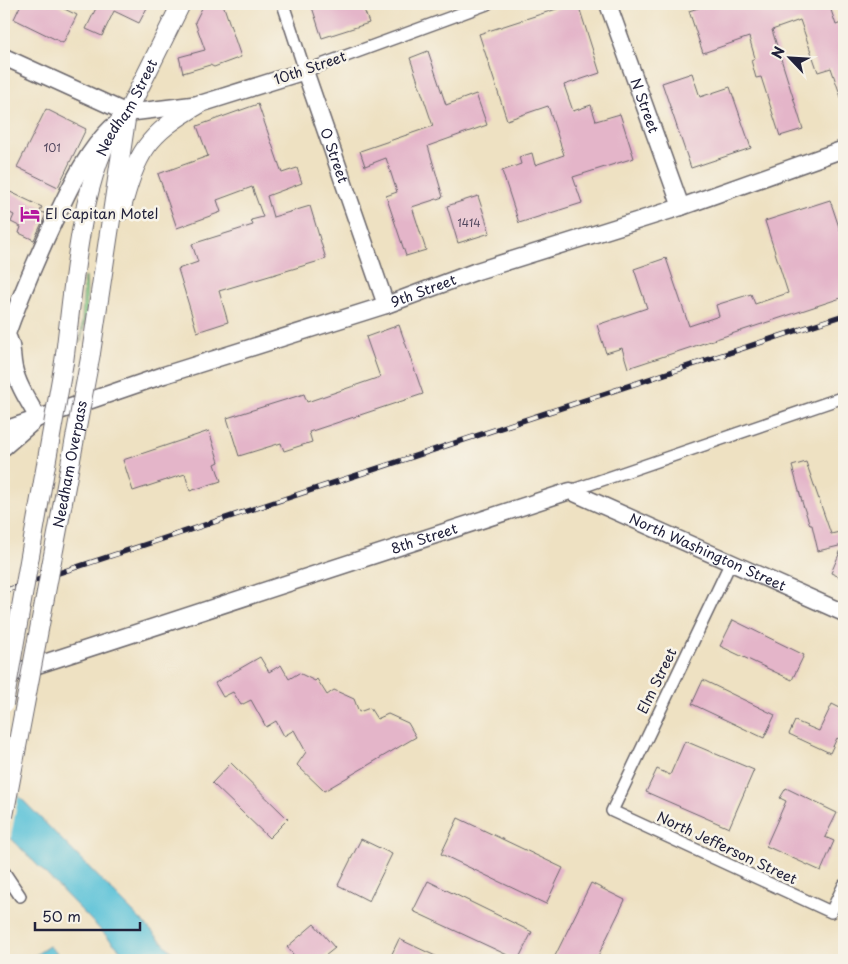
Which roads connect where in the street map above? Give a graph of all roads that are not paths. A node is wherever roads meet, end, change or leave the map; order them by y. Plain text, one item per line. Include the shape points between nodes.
1 (181, 4) edge
2 (283, 4) edge
3 (487, 4) edge
4 (608, 4) edge
5 (4, 56) edge
6 (305, 71) junction
7 (200, 104) junction
8 (122, 118) junction
9 (844, 149) edge
10 (681, 207) junction
11 (101, 284) junction
12 (386, 305) junction
13 (5, 336) edge
14 (844, 397) edge
15 (38, 418) junction
16 (4, 430) edge
17 (4, 447) edge
18 (570, 491) junction
19 (730, 564) junction
20 (844, 613) edge
21 (4, 676) edge
22 (4, 704) edge
23 (612, 811) joint
24 (4, 816) edge
25 (4, 872) edge
26 (844, 885) edge
27 (20, 896) dead end

1 - 8 main road, Needham Street
2 - 6 street, O Street
3 - 6 street, 10th Street
4 - 10 street, N Street
5 - 8 street
6 - 7 street, 10th Street
6 - 12 street, O Street
7 - 8 street, 10th Street
7 - 11 main road via 169,122 144,149 125,196
8 - 11 main road, Needham Overpass
8 - 13 street, Needham Street via 100,138 78,174 20,295
8 - 22 main road, Needham Overpass, bridge via 105,144 89,190 64,362
9 - 10 street, 9th Street
10 - 12 street, 9th Street via 477,272
11 - 24 main road, Needham Overpass, bridge via 91,353
12 - 15 street, 9th Street via 164,374
13 - 15 street via 12,344 13,367 19,383
14 - 18 street, 8th Street
15 - 16 street, 9th Street
15 - 17 street
18 - 19 street, North Washington Street
18 - 21 street, 8th Street
19 - 20 street, North Washington Street
19 - 23 street, Elm Street
23 - 26 street, North Jefferson Street via 831,912
25 - 27 street

